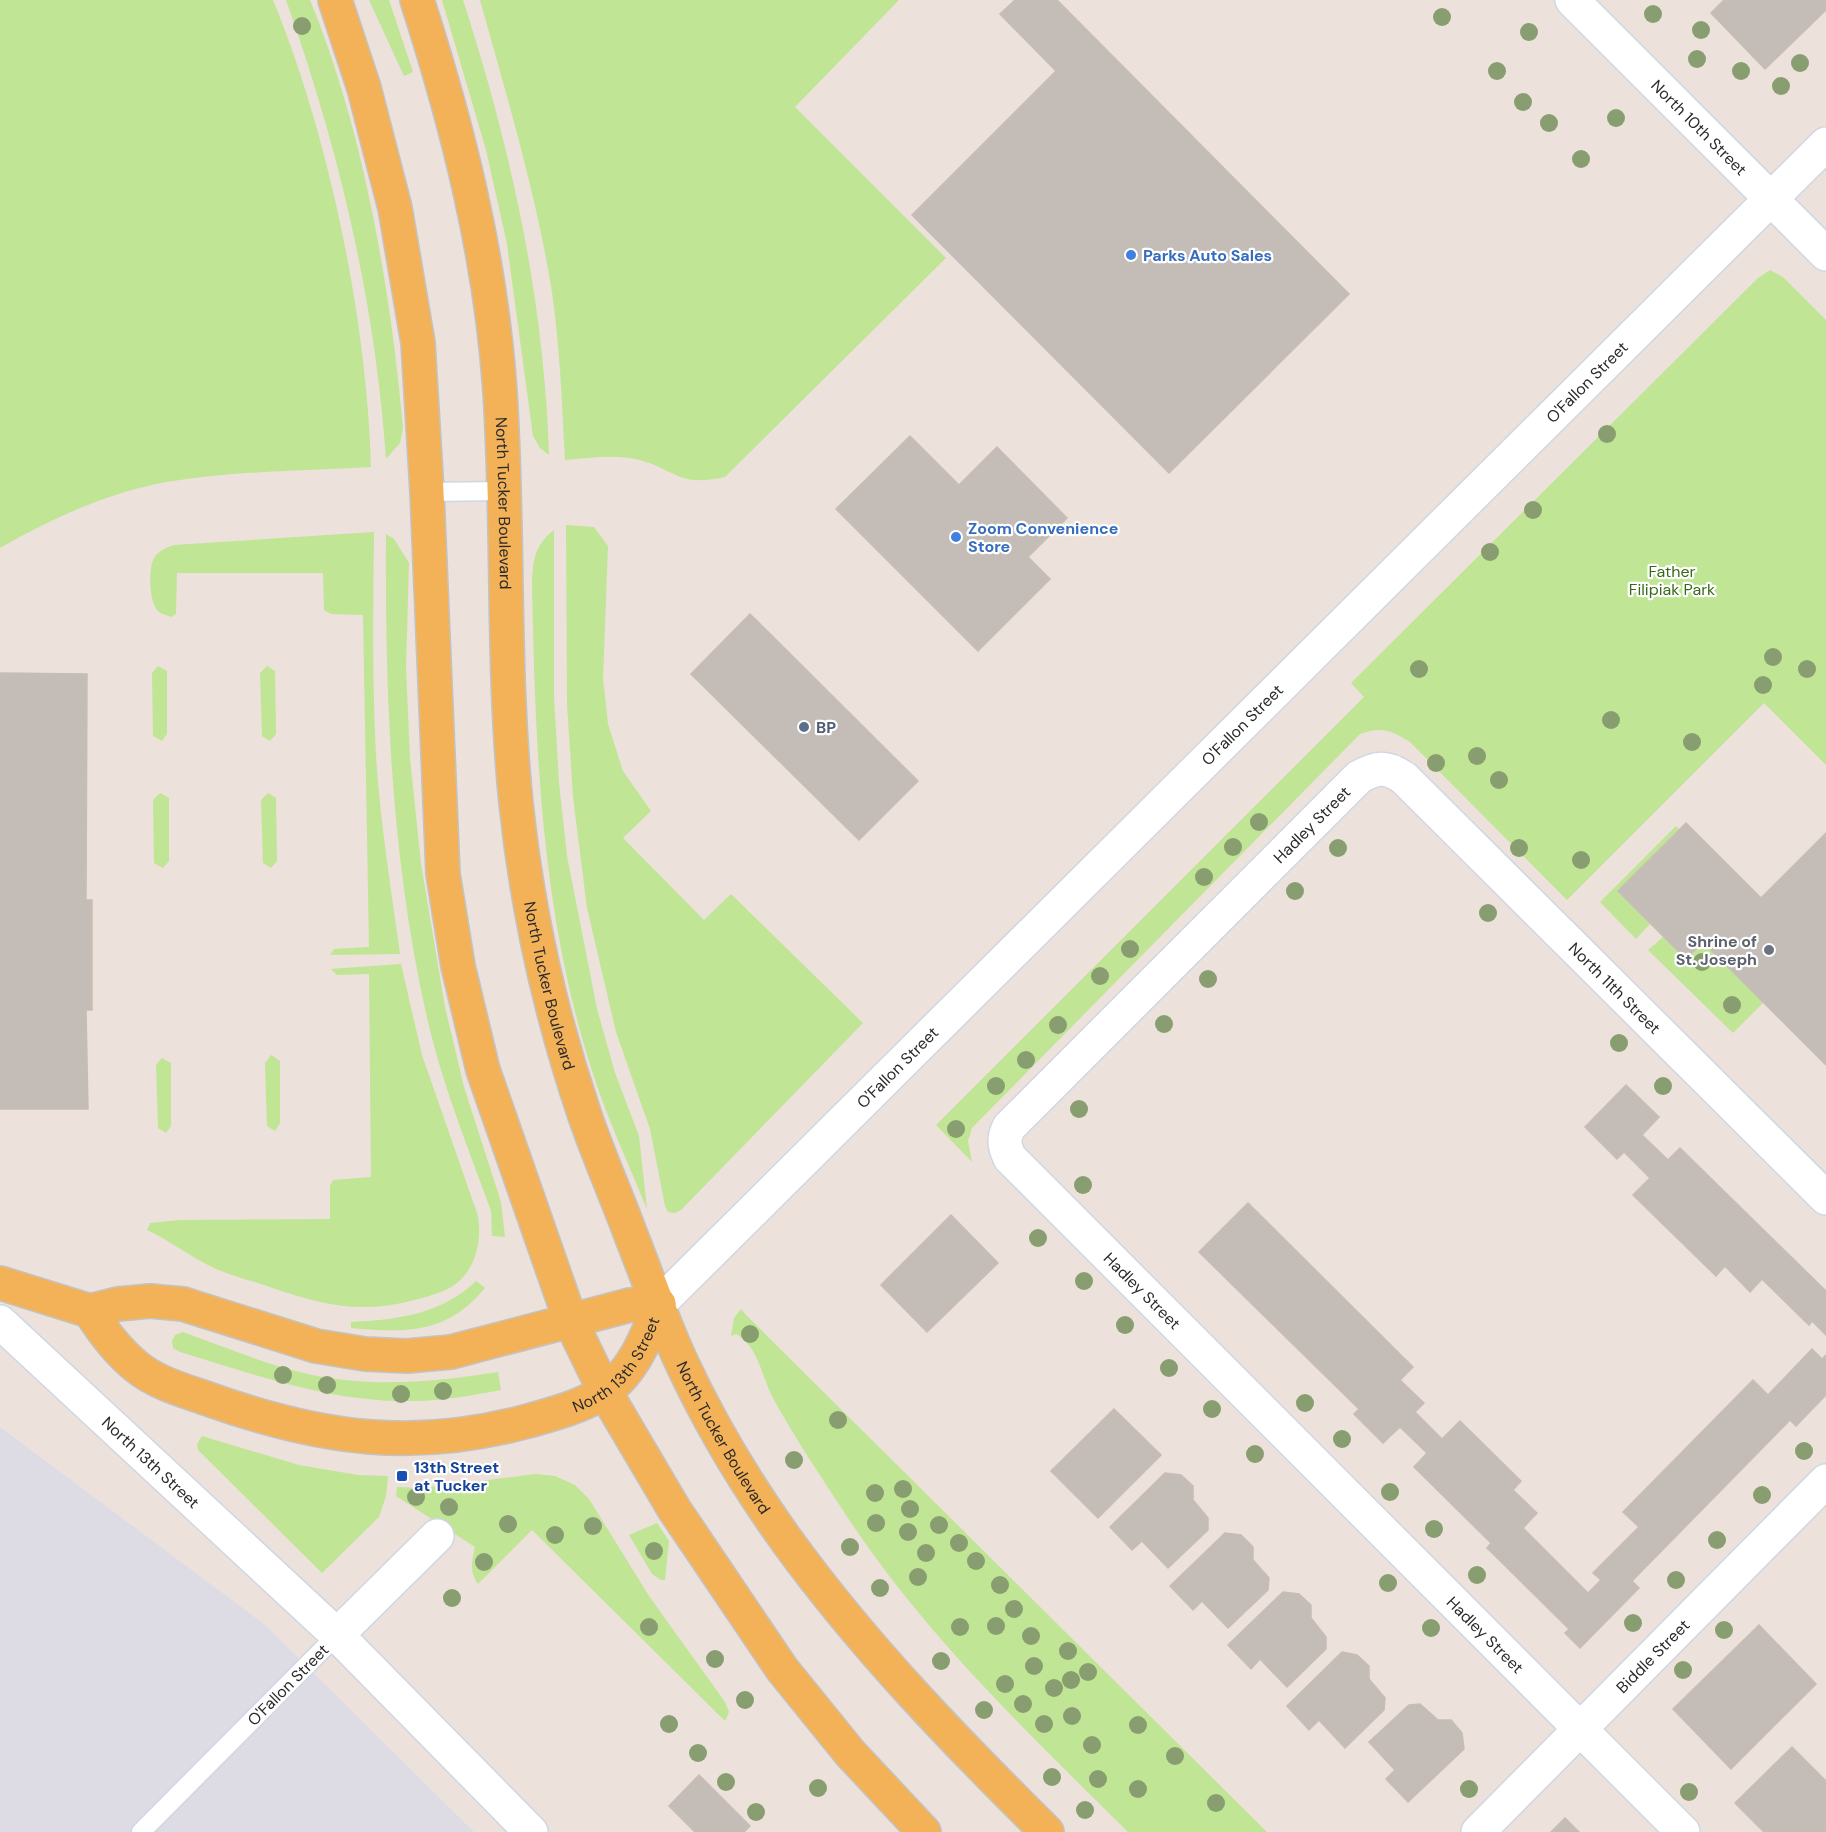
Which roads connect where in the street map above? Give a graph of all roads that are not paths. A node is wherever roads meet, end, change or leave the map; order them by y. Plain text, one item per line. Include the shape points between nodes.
1 (334, 0) edge
2 (417, 0) edge
3 (1572, 0) edge
4 (1826, 144) edge
5 (1770, 199) junction
6 (1826, 254) edge
7 (504, 491) junction
8 (427, 492) junction
9 (1404, 777) joint
10 (1826, 1198) edge
11 (0, 1283) edge
12 (658, 1304) junction
13 (90, 1311) junction
14 (0, 1322) edge
15 (571, 1322) junction
16 (604, 1392) junction
17 (1826, 1481) edge
18 (437, 1536) dead end
19 (337, 1635) junction
20 (1580, 1730) junction
21 (141, 1832) edge
22 (531, 1832) edge
23 (924, 1832) edge
24 (1047, 1832) edge
25 (1478, 1832) edge
26 (1683, 1832) edge

1 - 8 main road via 364,88 395,208 418,343
2 - 7 main road, North Tucker Boulevard via 476,211 500,387
3 - 5 street, North 10th Street
4 - 5 street, O'Fallon Street
5 - 6 street, North 10th Street
5 - 12 street, O'Fallon Street
7 - 8 lane
7 - 12 main road, North Tucker Boulevard via 508,686 516,802 528,887 568,1063 586,1120
8 - 15 main road via 443,874 458,966 483,1070
9 - 10 street, North 11th Street
9 - 20 street, Hadley Street via 1390,768 1375,768 1359,777 1010,1127 1004,1146 1010,1158
11 - 13 main road
12 - 15 main road, North 13th Street via 630,1305
12 - 16 main road, North 13th Street via 647,1338 624,1372
12 - 24 main road, North Tucker Boulevard via 708,1414 786,1540 923,1705
13 - 15 main road, North 13th Street via 150,1301 183,1304 316,1346 407,1356 451,1352
13 - 16 main road, North 13th Street via 108,1340 138,1367 167,1384 299,1427 358,1438 479,1432 556,1413
14 - 19 street, North 13th Street
15 - 16 main road
16 - 23 main road via 674,1509 782,1669 850,1753
17 - 20 street, Biddle Street
18 - 19 street, O'Fallon Street
19 - 21 lane, O'Fallon Street
19 - 22 street, North 13th Street
20 - 25 street, Biddle Street
20 - 26 street, Hadley Street

